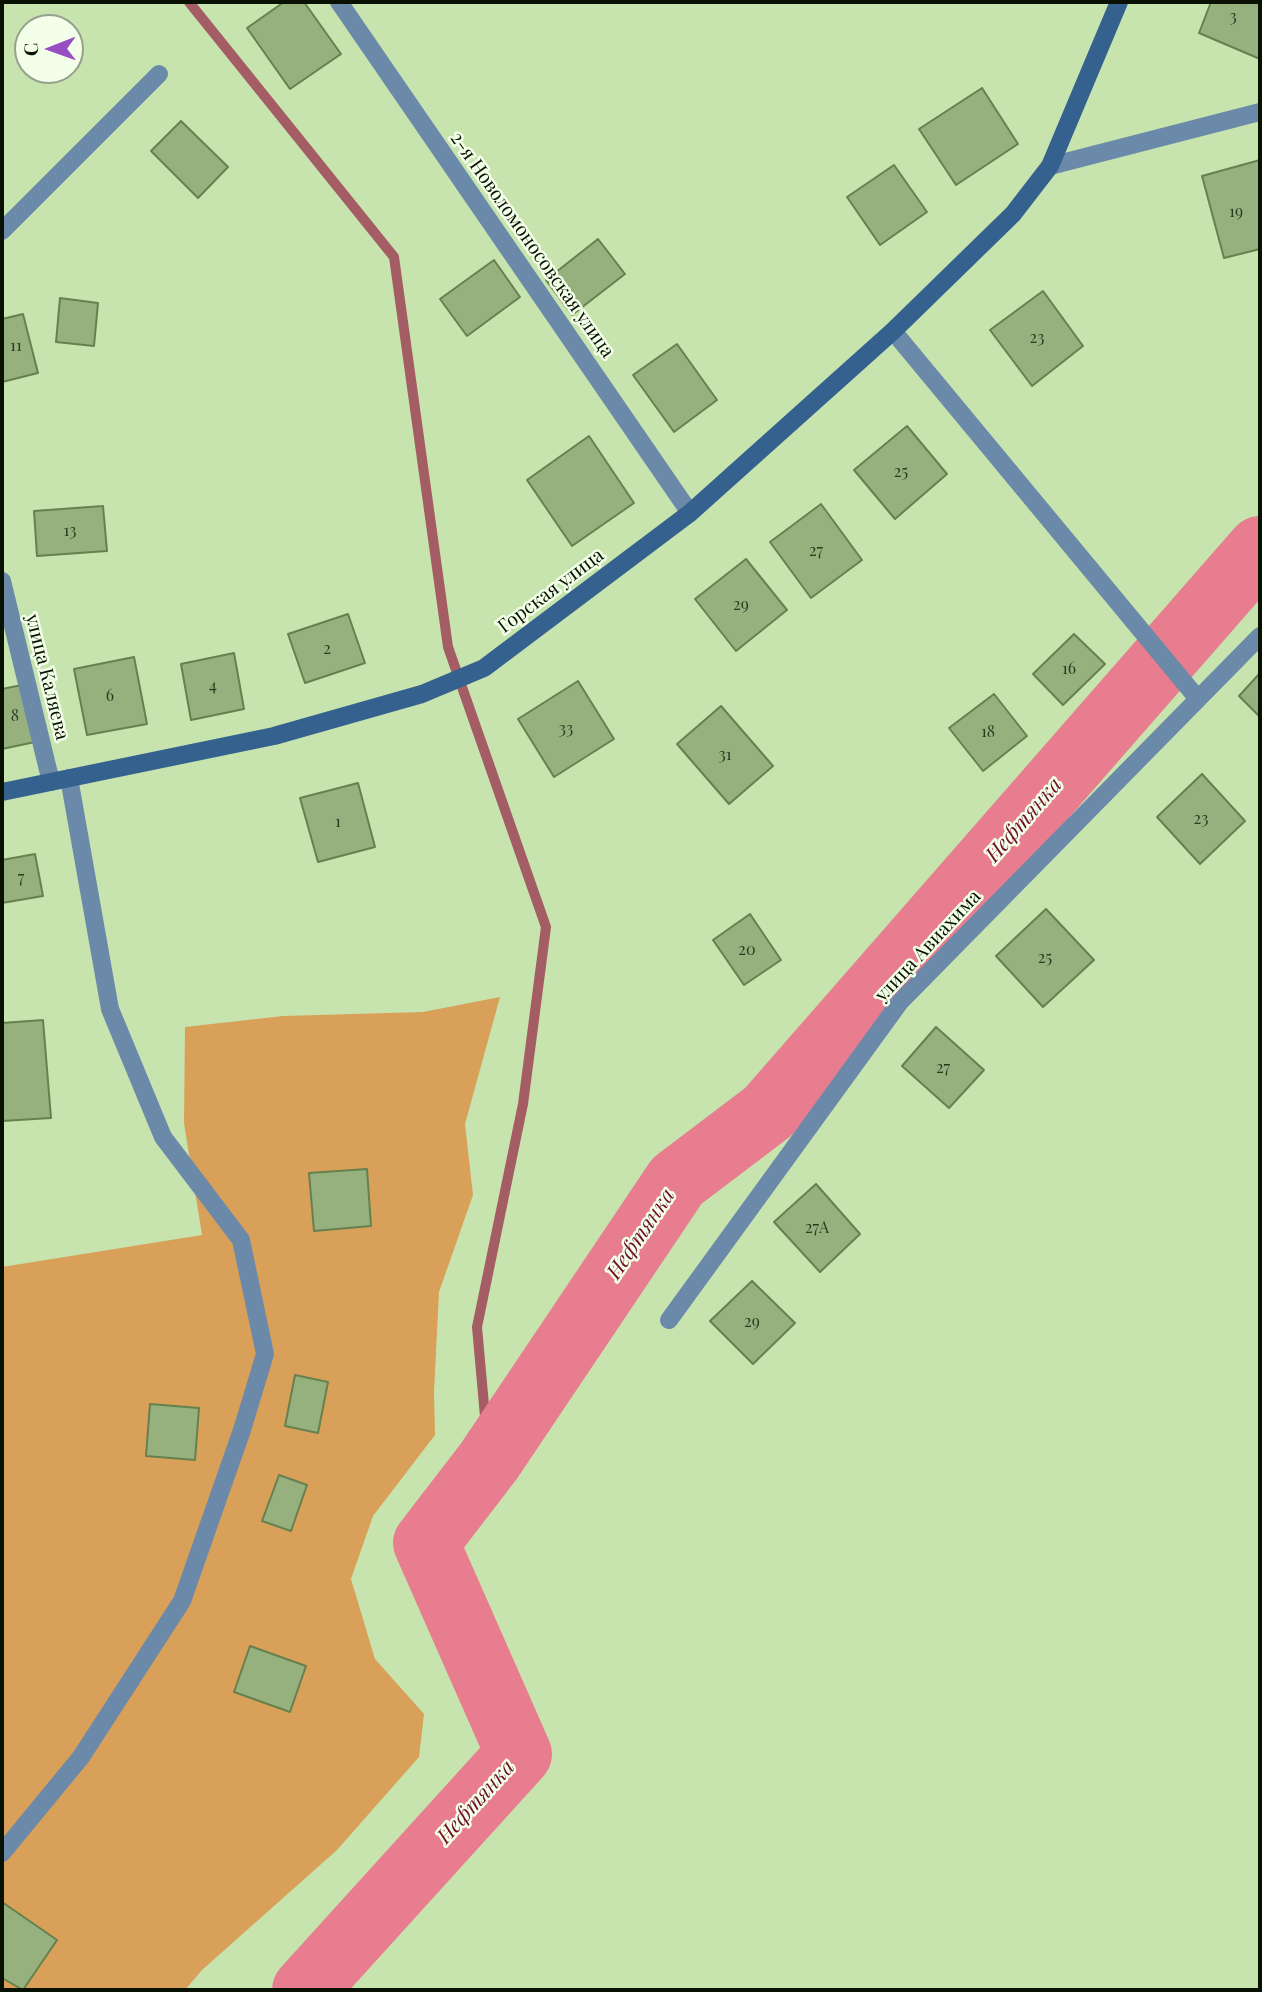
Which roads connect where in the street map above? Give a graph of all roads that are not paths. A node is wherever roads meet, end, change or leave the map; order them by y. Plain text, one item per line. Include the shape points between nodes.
1 (338, 2) edge
2 (1119, 2) edge
3 (159, 74) dead end
4 (1260, 112) edge
5 (1050, 166) junction
6 (2, 231) edge
7 (893, 331) junction
8 (690, 513) junction
9 (2, 581) edge
10 (1260, 636) edge
11 (1198, 699) junction
12 (60, 780) junction
13 (2, 792) edge
14 (669, 1321) dead end
15 (2, 1853) edge

1 - 8 street, 2-я Новоломоносовская улица
2 - 5 main road, Горская улица
3 - 6 street
4 - 5 street
5 - 7 main road, Горская улица via 1013,214
7 - 8 main road, Горская улица
7 - 11 street
8 - 12 main road, Горская улица via 484,668 422,694 274,736
9 - 12 street, улица Каляева
10 - 11 street, улица Авиахима
11 - 14 street, улица Авиахима via 900,1002
12 - 13 main road, Горская улица
12 - 15 street, улица Каляева via 110,1009 163,1137 241,1240 265,1354 182,1601 80,1757

